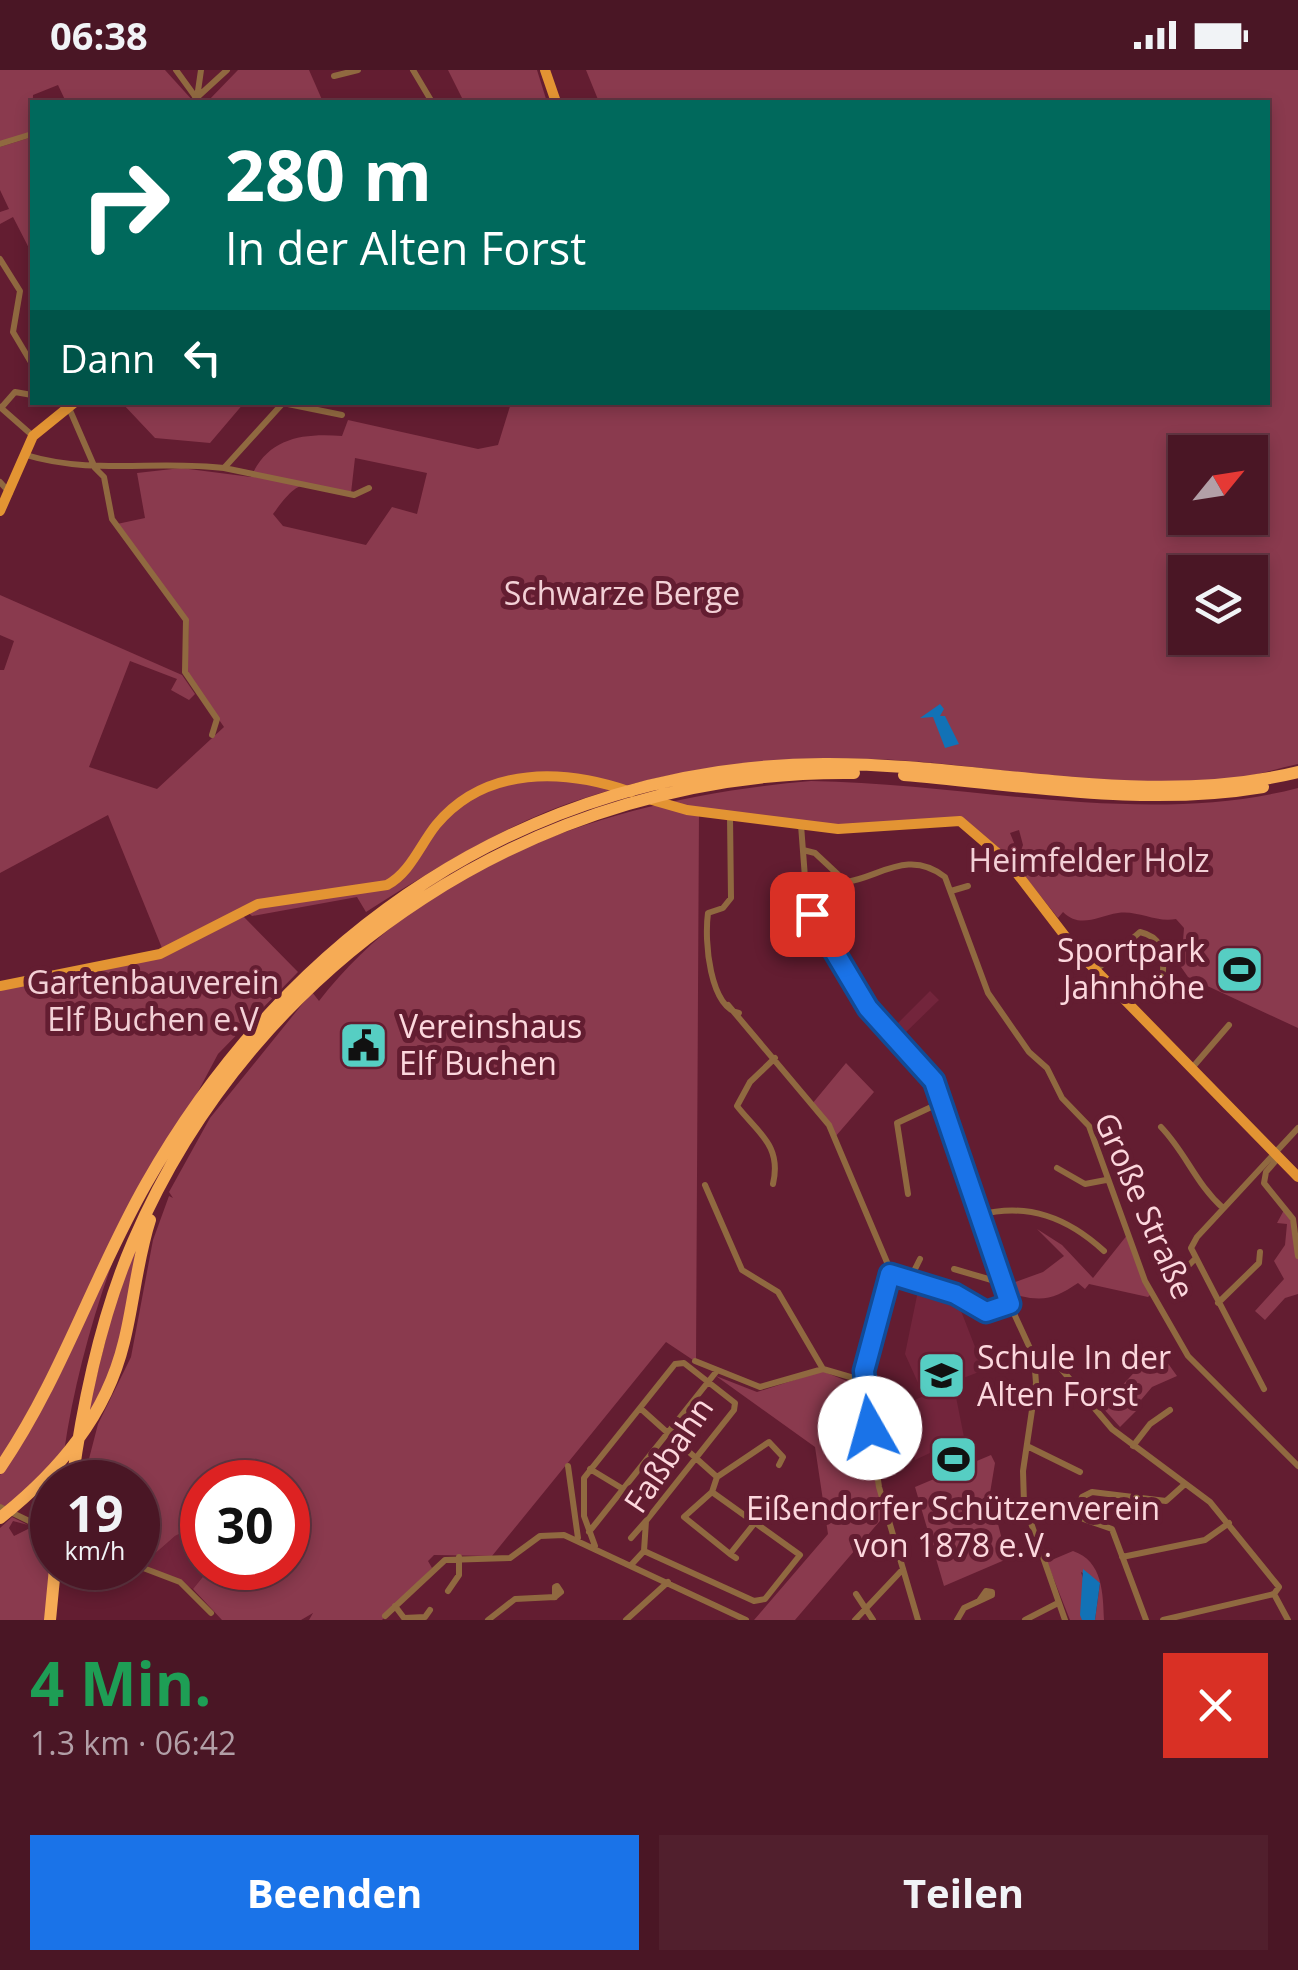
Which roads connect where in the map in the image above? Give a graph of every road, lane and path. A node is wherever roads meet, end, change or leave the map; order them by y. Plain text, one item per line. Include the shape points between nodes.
1 (176, 70) edge
2 (202, 70) edge
3 (226, 70) edge
4 (358, 70) edge
5 (412, 70) edge
6 (546, 70) edge
7 (334, 76) dead end
8 (193, 100) edge
9 (194, 100) edge
10 (195, 100) edge
11 (431, 100) edge
12 (555, 100) edge
13 (30, 135) edge
14 (0, 144) edge
15 (0, 259) edge
16 (30, 361) edge
17 (30, 395) edge
18 (72, 405) edge
19 (282, 405) edge
20 (294, 405) edge
21 (0, 408) edge
22 (342, 415) dead end
23 (33, 436) junction
24 (24, 454) junction
25 (95, 468) junction
26 (224, 468) junction
27 (0, 482) edge
28 (369, 488) dead end
29 (11, 494) junction
30 (0, 511) edge
31 (212, 734) dead end
32 (1298, 772) edge
33 (1298, 780) edge
34 (730, 816) junction
35 (801, 825) junction
36 (803, 850) junction
37 (968, 886) dead end
38 (951, 891) junction
39 (1096, 970) junction
40 (0, 986) edge
41 (1130, 1004) junction
42 (1230, 1025) dead end
43 (775, 1058) junction
44 (1192, 1068) junction
45 (942, 1102) junction
46 (1160, 1128) dead end
47 (1298, 1128) edge
48 (168, 1150) junction
49 (1277, 1155) junction
50 (1057, 1168) dead end
51 (1298, 1177) edge
52 (1106, 1180) junction
53 (162, 1184) junction
54 (773, 1184) dead end
55 (705, 1185) dead end
56 (908, 1194) dead end
57 (1223, 1208) junction
58 (979, 1214) junction
59 (1104, 1251) dead end
60 (1260, 1252) dead end
61 (1298, 1256) edge
62 (920, 1259) dead end
63 (1194, 1259) junction
64 (954, 1269) dead end
65 (890, 1274) junction
66 (1176, 1278) dead end
67 (910, 1279) junction
68 (1002, 1283) junction
69 (1218, 1303) junction
70 (1010, 1304) junction
71 (695, 1361) dead end
72 (1034, 1361) junction
73 (823, 1369) junction
74 (716, 1372) junction
75 (864, 1381) junction
76 (709, 1382) junction
77 (1264, 1388) dead end
78 (640, 1408) junction
79 (1170, 1410) dead end
80 (668, 1434) junction
81 (1026, 1446) junction
82 (1133, 1446) junction
83 (695, 1459) junction
84 (70, 1460) edge
85 (73, 1460) edge
86 (780, 1465) dead end
87 (568, 1466) dead end
88 (1298, 1466) edge
89 (0, 1468) edge
90 (590, 1469) junction
91 (1080, 1472) dead end
92 (717, 1478) junction
93 (1185, 1484) junction
94 (623, 1490) junction
95 (712, 1492) junction
96 (1060, 1500) dead end
97 (0, 1507) edge
98 (1075, 1516) junction
99 (0, 1518) edge
100 (646, 1520) junction
101 (30, 1522) edge
102 (1229, 1523) junction
103 (754, 1524) junction
104 (590, 1532) junction
105 (578, 1538) junction
106 (631, 1538) dead end
107 (596, 1546) junction
108 (644, 1551) junction
109 (1122, 1556) junction
110 (460, 1558) junction
111 (632, 1564) junction
112 (903, 1568) junction
113 (160, 1574) edge
114 (668, 1582) junction
115 (56, 1590) edge
116 (448, 1591) dead end
117 (1277, 1592) junction
118 (856, 1594) dead end
119 (555, 1598) dead end
120 (979, 1601) dead end
121 (1058, 1603) junction
122 (394, 1605) junction
123 (865, 1609) junction
124 (430, 1610) dead end
125 (214, 1616) edge
126 (384, 1618) edge
127 (54, 1620) edge
128 (488, 1620) edge
129 (626, 1620) edge
130 (746, 1620) edge
131 (855, 1620) edge
132 (873, 1620) edge
133 (918, 1620) edge
134 (958, 1620) edge
135 (1025, 1620) edge
136 (1064, 1620) edge
137 (1146, 1620) edge
138 (1163, 1620) edge
139 (1288, 1620) edge

1 - 8 street
2 - 9 street
3 - 10 street
4 - 7 street
5 - 11 street
6 - 12 main road
13 - 14 street
15 - 16 street via 20,291 13,332
17 - 21 street via 15,392
18 - 23 main road
18 - 25 street
19 - 26 street
20 - 22 street
21 - 23 street
23 - 24 main road
24 - 25 street
24 - 29 main road
25 - 26 street
25 - 31 street via 104,477 112,518 186,620 185,672 217,719
26 - 28 street via 354,495
27 - 29 street
29 - 30 main road
32 - 48 highway via 1146,786 805,765 697,776 594,803 459,862 344,939 256,1025
33 - 53 highway via 1233,792 1147,794 893,774 798,774 672,791 574,820 440,885 332,965 247,1055
34 - 35 main road
34 - 40 main road via 548,774 487,790 444,817 403,873 382,886 266,902 160,954
34 - 43 street via 731,898 708,913 704,939 722,1002
35 - 36 street
35 - 39 main road via 852,830 960,821 1009,864
36 - 38 street via 846,882 886,866 921,867 941,873
36 - 45 street via 810,912 868,1008 929,1073
37 - 38 street
38 - 52 street, Große Straße via 988,992 1089,1126
39 - 41 main road
39 - 41 street via 1140,932 1157,939 1163,972
41 - 44 main road
42 - 44 street
43 - 54 street via 737,1106 775,1153
43 - 65 street via 829,1124
44 - 49 main road
45 - 56 street via 898,1123
45 - 58 street
46 - 57 street
47 - 49 street
48 - 84 highway via 105,1296 77,1402
48 - 89 highway via 124,1225 48,1390
49 - 51 main road
49 - 57 street
49 - 61 street via 1264,1183 1293,1219
50 - 52 street via 1085,1184
52 - 88 street, Große Straße via 1146,1284 1190,1361
53 - 85 highway via 106,1315
53 - 99 highway via 124,1343 96,1414 47,1476
55 - 73 street via 742,1270 778,1292
57 - 63 street via 1192,1243
58 - 59 street via 1006,1208 1061,1218
58 - 68 street
60 - 69 street via 1259,1263
62 - 67 street
63 - 66 street
63 - 69 street
64 - 68 street
65 - 67 street
65 - 75 street
67 - 70 street via 986,1312
68 - 70 street
69 - 77 street
70 - 72 street
71 - 74 street
72 - 81 street
72 - 82 street via 1057,1364
73 - 74 street via 760,1387
73 - 75 street
74 - 76 street
75 - 112 street via 878,1483
76 - 78 street via 680,1361
76 - 80 street
76 - 83 street, Faßbahn via 735,1403 734,1410
78 - 80 street
78 - 90 street
79 - 82 street
80 - 83 street
80 - 94 street
81 - 91 street
81 - 121 street via 1026,1513
82 - 93 street
83 - 92 street
83 - 100 street, Faßbahn
86 - 92 street via 783,1458 769,1442
87 - 105 street
90 - 94 street
90 - 104 street via 582,1484
92 - 95 street
93 - 98 street via 1166,1501 1086,1493
93 - 102 street
94 - 104 street
95 - 103 street
95 - 103 street via 684,1517 733,1556
96 - 98 street
97 - 101 street
98 - 109 street via 1112,1530
100 - 106 street
100 - 108 street, Faßbahn
102 - 109 street via 1205,1540
102 - 117 street
103 - 108 street via 800,1556 756,1602
104 - 107 street
105 - 107 street
105 - 110 street via 552,1533 510,1558
107 - 111 street
108 - 111 street, Faßbahn
109 - 137 street
110 - 116 street
110 - 122 street via 440,1562
111 - 114 street
112 - 123 street
112 - 133 street
113 - 125 street via 180,1582
114 - 129 street
114 - 130 street
115 - 127 highway
117 - 138 street
117 - 139 street
118 - 123 street
119 - 128 street via 516,1599
120 - 134 street via 962,1609
121 - 135 street
121 - 136 street
122 - 124 street via 404,1618
122 - 126 street
123 - 131 street
123 - 132 street

